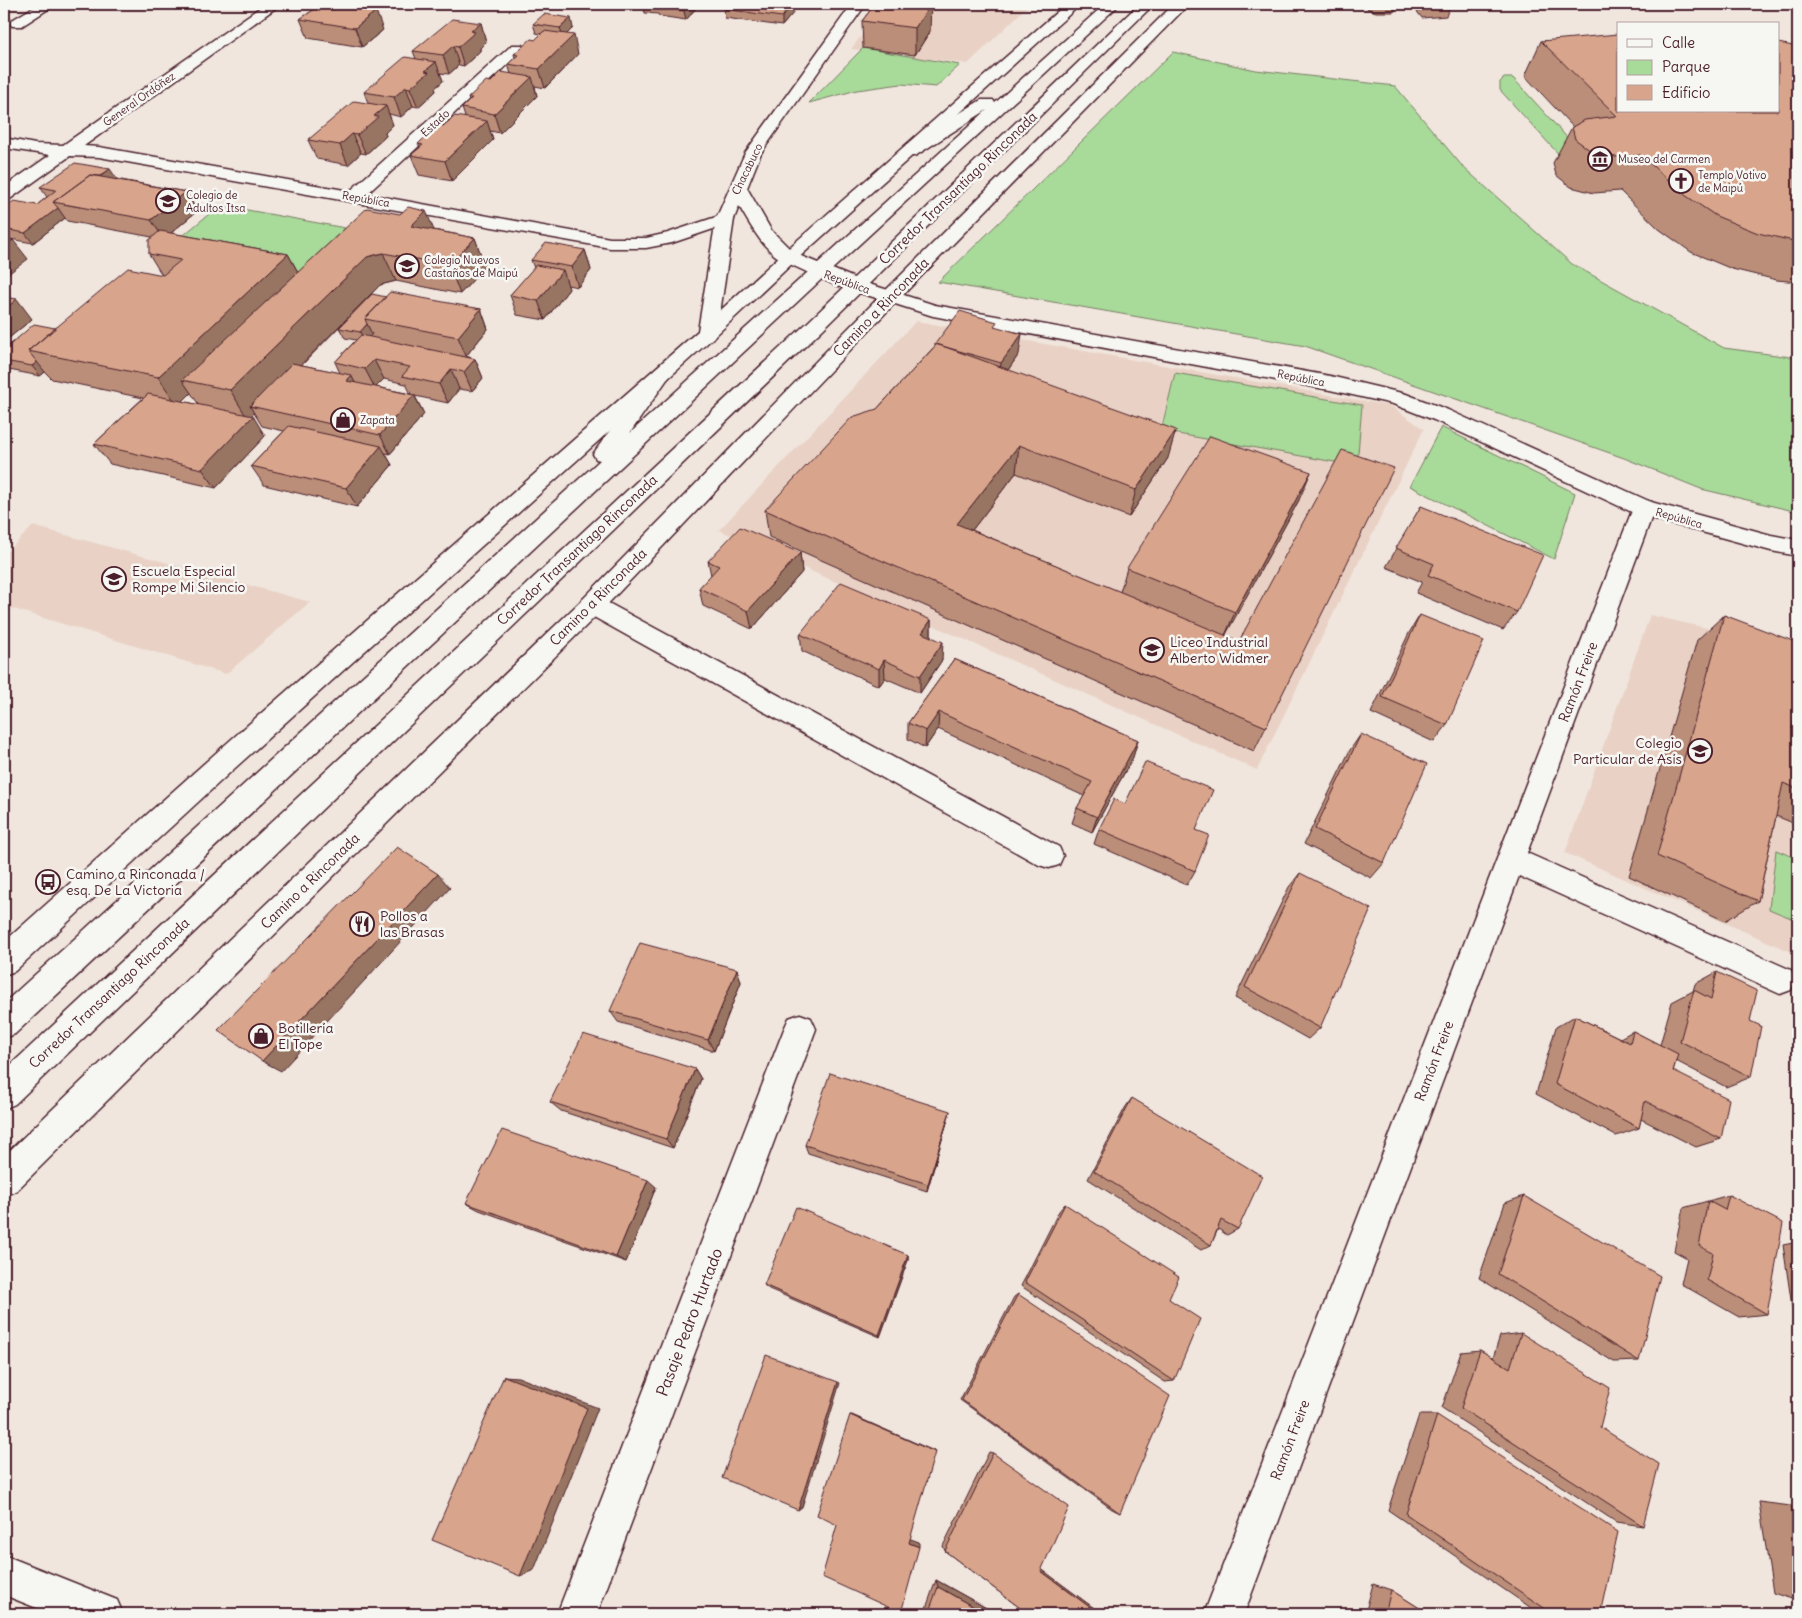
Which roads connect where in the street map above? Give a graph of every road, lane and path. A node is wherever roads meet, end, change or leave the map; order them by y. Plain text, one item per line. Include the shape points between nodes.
1 (49, 4) edge
2 (274, 4) edge
3 (859, 4) edge
4 (1074, 4) edge
5 (1113, 4) edge
6 (1147, 4) edge
7 (1182, 4) edge
8 (17, 23) dead end
9 (517, 48) dead end
10 (1048, 65) junction
11 (4, 143) edge
12 (67, 150) junction
13 (909, 152) junction
14 (738, 188) junction
15 (4, 195) edge
16 (354, 197) junction
17 (724, 219) junction
18 (789, 257) junction
19 (818, 272) junction
20 (857, 286) junction
21 (889, 298) junction
22 (707, 333) junction
23 (658, 378) junction
24 (573, 499) junction
25 (1644, 508) junction
26 (1798, 548) edge
27 (592, 605) junction
28 (1050, 856) dead end
29 (1511, 859) junction
30 (4, 961) edge
31 (1780, 980) dead end
32 (4, 1023) edge
33 (800, 1029) dead end
34 (4, 1093) edge
35 (4, 1179) edge
36 (4, 1575) edge
37 (102, 1614) edge
38 (577, 1614) edge
39 (1224, 1614) edge

1 - 8 street
2 - 12 street, General Ordóñez
3 - 14 street, Chacabuco via 753,153
4 - 13 street
5 - 10 street, Corredor Transantiago Rinconada
6 - 20 street, Corredor Transantiago Rinconada
7 - 21 street, Camino a Rinconada
9 - 16 street, Estado
10 - 13 street, Corredor Transantiago Rinconada
10 - 19 street, Corredor Transantiago Rinconada
11 - 12 street, República
12 - 15 street, General Ordóñez
12 - 16 street, República via 99,152
13 - 18 street
14 - 17 street, Chacabuco
14 - 18 street, República via 764,233
16 - 17 street, República via 610,243 664,240
17 - 22 street, Chacabuco
18 - 19 street, República
18 - 22 street
19 - 20 street, República
19 - 24 street, Corredor Transantiago Rinconada
20 - 21 street, República
20 - 34 street, Corredor Transantiago Rinconada
21 - 25 street, República via 973,318 1399,399
21 - 27 street, Camino a Rinconada
22 - 23 street
23 - 24 street, Corredor Transantiago Rinconada
23 - 30 street
24 - 32 street, Corredor Transantiago Rinconada
25 - 26 street, República
25 - 29 street, Ramón Freire
27 - 28 street
27 - 35 street, Camino a Rinconada
29 - 31 street
29 - 39 street, Ramón Freire
33 - 38 street, Pasaje Pedro Hurtado
36 - 37 street

